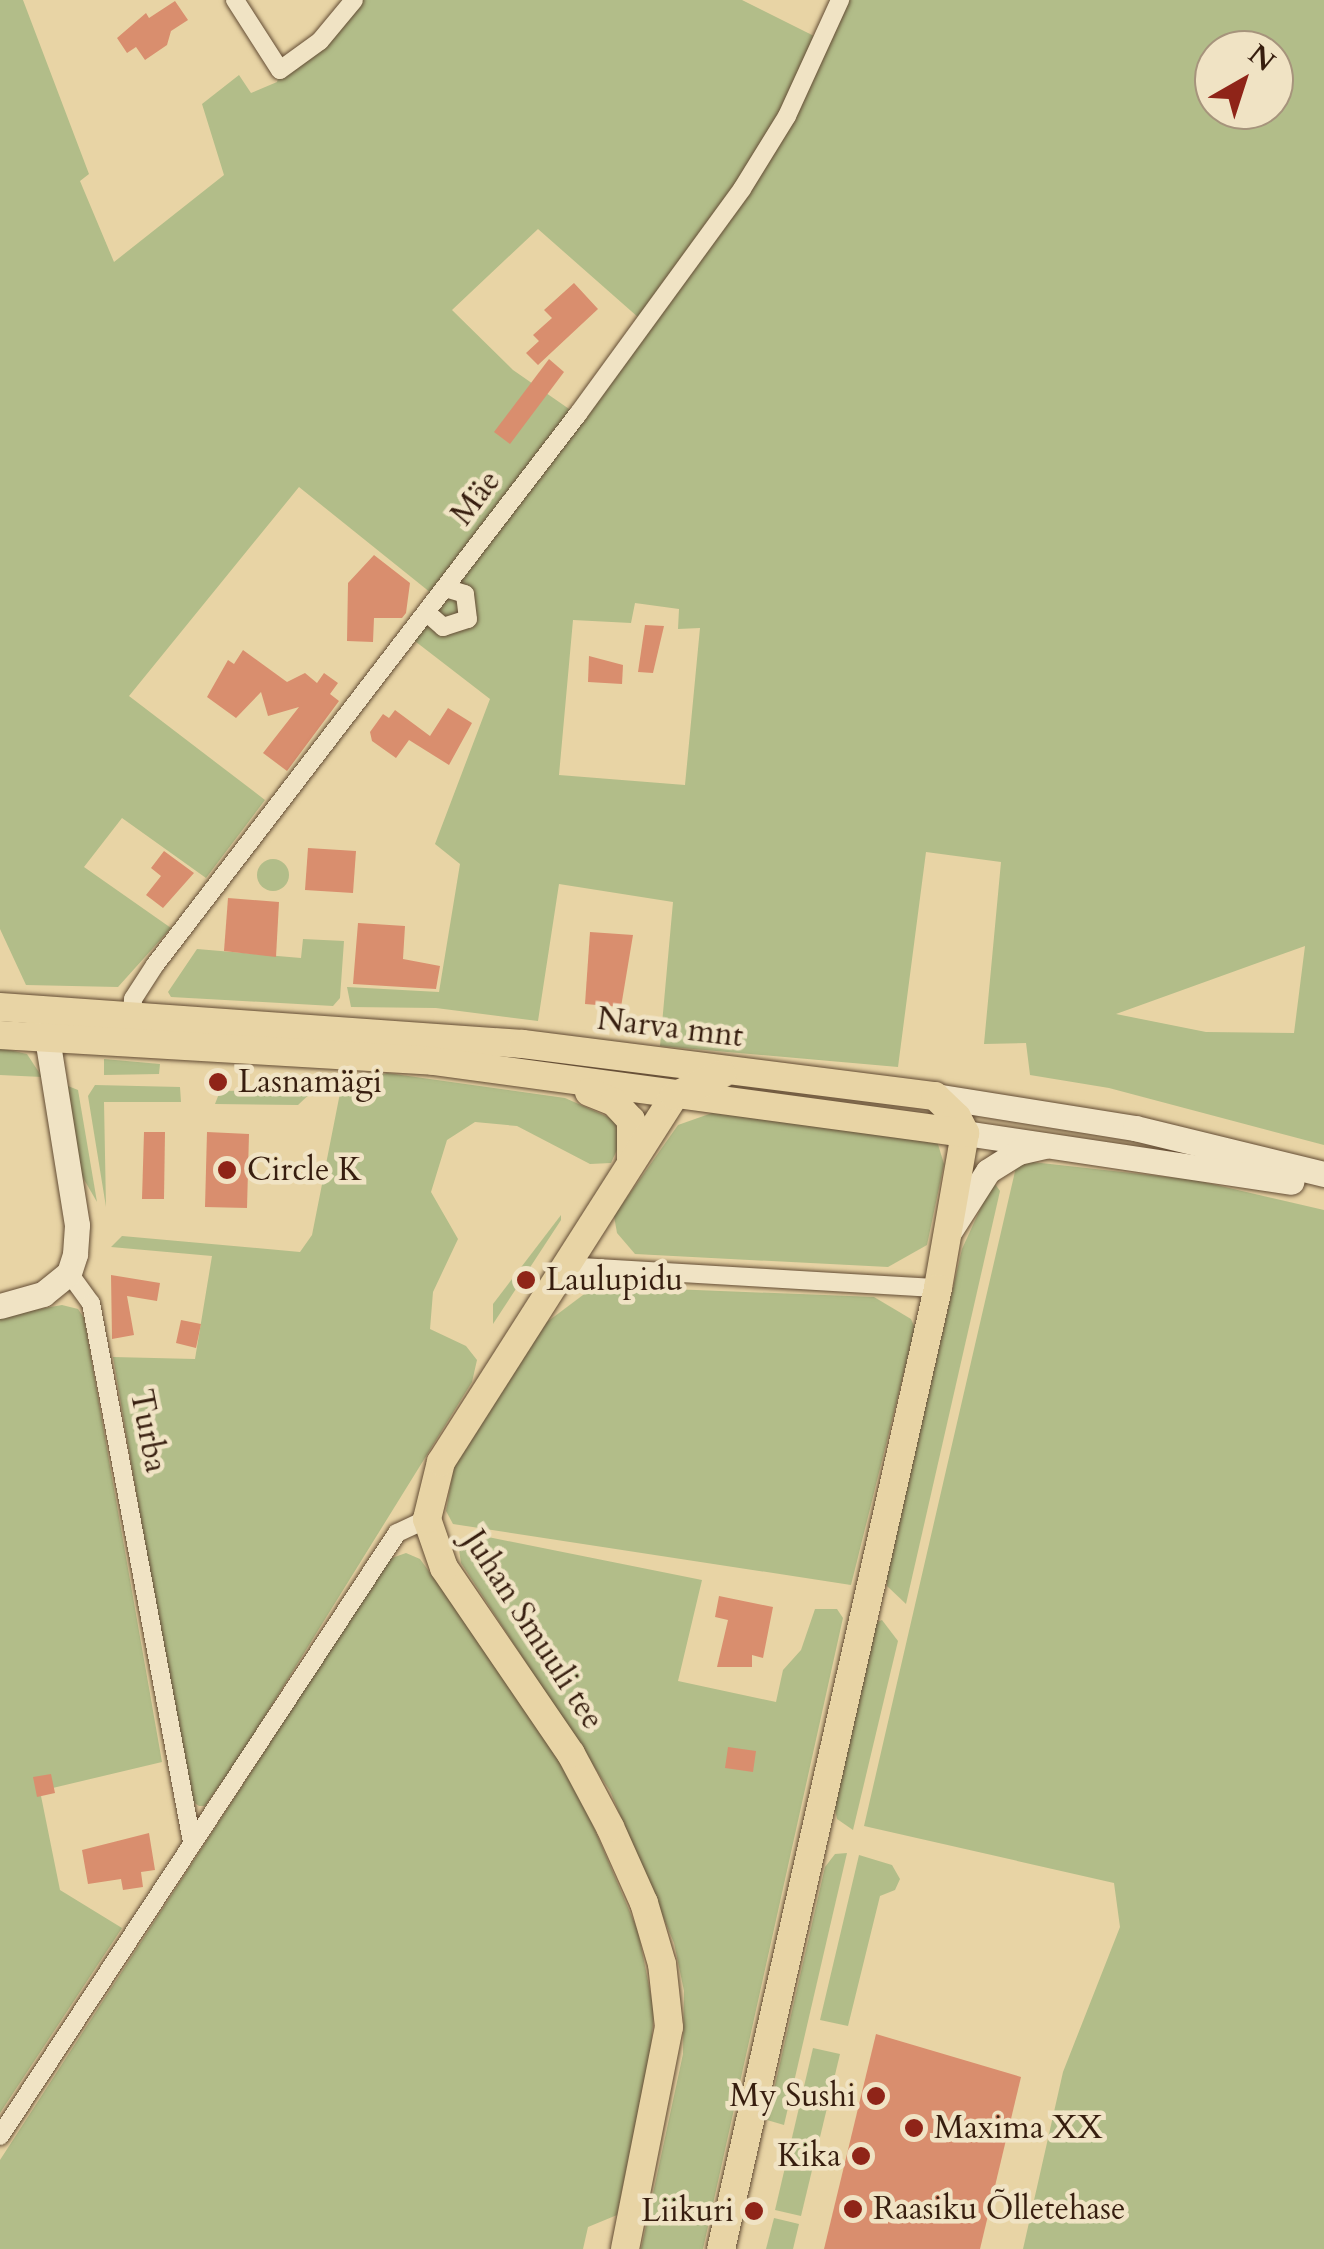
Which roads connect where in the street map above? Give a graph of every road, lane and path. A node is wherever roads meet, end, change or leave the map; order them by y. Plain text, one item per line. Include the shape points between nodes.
1 (235, 0) edge
2 (354, 0) edge
3 (840, 0) edge
4 (444, 588) junction
5 (426, 612) junction
6 (0, 1008) edge
7 (44, 1009) junction
8 (132, 1028) junction
9 (0, 1035) edge
10 (46, 1038) junction
11 (739, 1072) junction
12 (537, 1076) junction
13 (674, 1096) junction
14 (935, 1096) junction
15 (965, 1133) junction
16 (1056, 1143) junction
17 (630, 1166) junction
18 (1324, 1174) edge
19 (1324, 1190) edge
20 (949, 1232) junction
21 (564, 1266) junction
22 (70, 1273) junction
23 (938, 1288) junction
24 (0, 1306) edge
25 (426, 1519) junction
26 (192, 1842) junction
27 (0, 2136) edge
28 (625, 2249) edge
29 (721, 2249) edge

1 - 2 street via 280,70 320,41
3 - 4 street, Mäe via 786,116 742,189
4 - 5 street, Mäe
4 - 5 street via 465,594 468,619 443,627
5 - 8 street, Mäe via 167,949 133,999
6 - 7 main road, Narva mnt
7 - 8 main road, Narva mnt
7 - 10 main road
8 - 10 main road, Narva mnt
8 - 11 main road, Narva mnt via 506,1042
8 - 12 main road, Narva mnt
9 - 10 main road, Narva mnt
10 - 22 main road via 76,1226
11 - 13 main road via 710,1076
11 - 14 main road, Narva mnt
12 - 13 main road, Narva mnt
12 - 17 main road via 600,1096 624,1112 634,1129
13 - 15 main road, Narva mnt
13 - 17 main road, Juhan Smuuli tee
14 - 15 main road
14 - 18 main road, Narva mnt via 1135,1128
15 - 16 main road, Narva mnt
15 - 20 main road
16 - 19 main road, Narva mnt
16 - 20 main road via 1018,1152 988,1171
17 - 21 main road, Juhan Smuuli tee
20 - 23 main road
21 - 23 street
21 - 25 main road, Juhan Smuuli tee via 441,1462
22 - 24 main road via 43,1294
22 - 26 street, Turba via 90,1303
23 - 29 main road
25 - 26 street via 397,1533
25 - 28 main road, Juhan Smuuli tee via 444,1568 571,1754 610,1827 662,1964 670,2027
26 - 27 street

